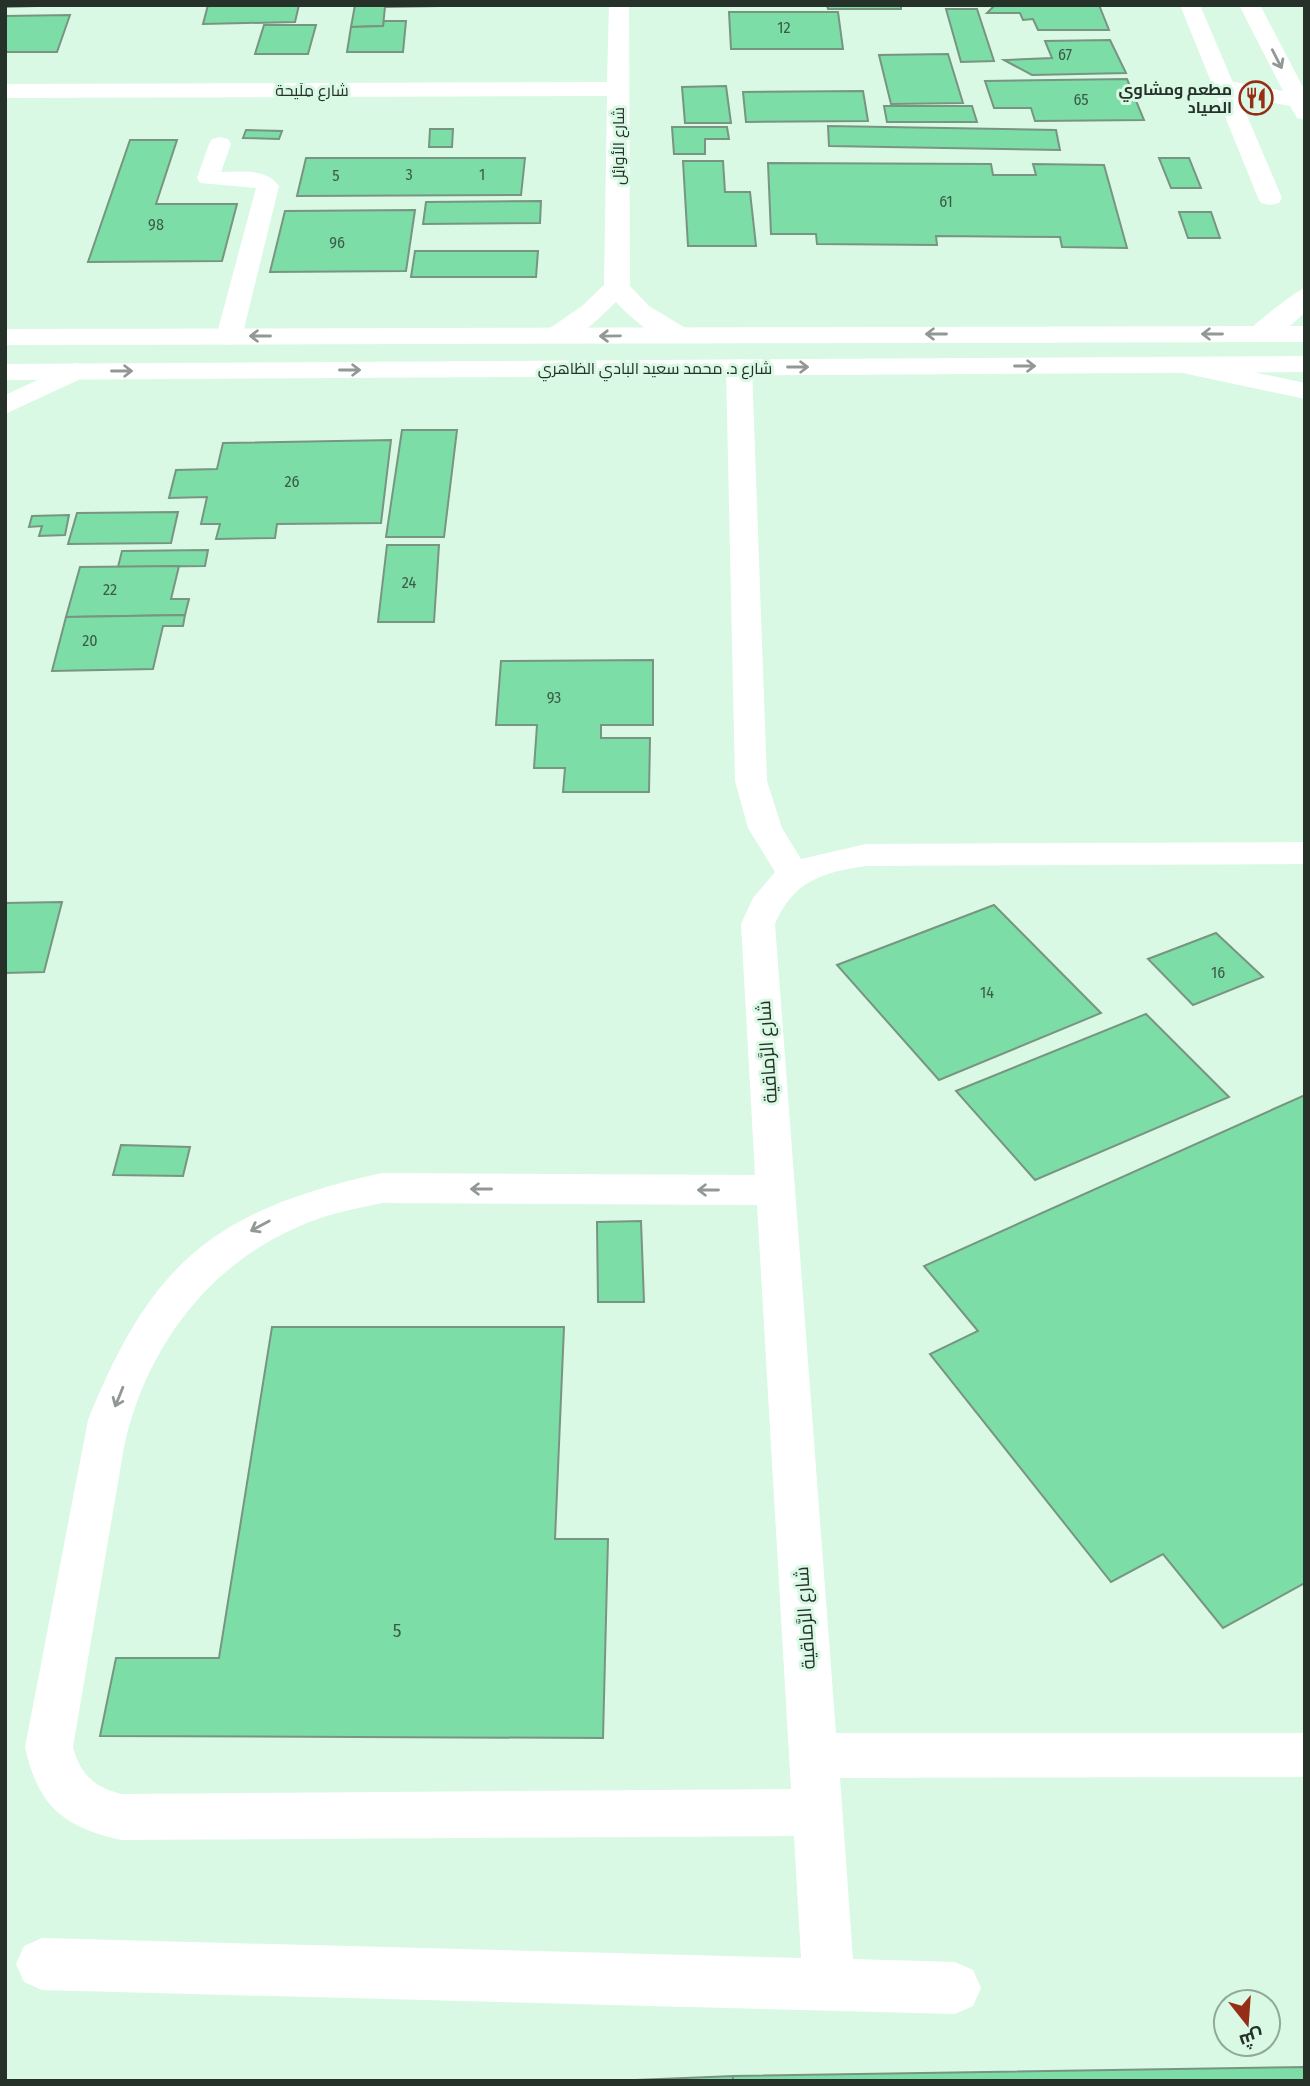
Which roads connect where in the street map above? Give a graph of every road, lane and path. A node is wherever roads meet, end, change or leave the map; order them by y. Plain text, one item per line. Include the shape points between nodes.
1 (619, 5) edge
2 (1190, 5) edge
3 (1250, 5) edge
4 (1224, 87) junction
5 (618, 89) junction
6 (5, 91) edge
7 (1302, 107) edge
8 (220, 144) dead end
9 (1270, 198) dead end
10 (617, 287) junction
11 (1305, 296) edge
12 (1260, 333) junction
13 (1305, 334) edge
14 (678, 335) junction
15 (556, 336) junction
16 (5, 337) edge
17 (229, 337) junction
18 (1305, 364) edge
19 (1183, 365) junction
20 (739, 368) junction
21 (75, 371) junction
22 (5, 372) edge
23 (1305, 391) edge
24 (5, 406) edge
25 (1305, 853) edge
26 (794, 875) junction
27 (776, 1190) junction
28 (1305, 1755) edge
29 (814, 1756) junction
30 (818, 1812) junction
31 (42, 1964) dead end
32 (829, 1984) junction
33 (955, 1988) dead end

1 - 5 street, شارع الأوائِل
2 - 4 street
3 -> 7 street
4 - 7 street
4 - 9 street
5 - 6 street, شارع مِلَيحة
5 - 10 street, شارع الأوائِل
8 - 17 lane via 208,178 261,180 268,186
10 - 14 street via 640,312
10 - 15 street
11 - 12 street
12 - 13 street, شارع د. محمد سعيد البادي الظاهري
12 -> 14 street, شارع د. محمد سعيد البادي الظاهري
14 -> 15 street, شارع د. محمد سعيد البادي الظاهري
15 -> 17 street, شارع د. محمد سعيد البادي الظاهري
16 - 17 street, شارع د. محمد سعيد البادي الظاهري
18 - 19 street, شارع د. محمد سعيد البادي الظاهري
20 -> 19 street, شارع د. محمد سعيد البادي الظاهري
19 - 23 street
21 -> 20 street, شارع د. محمد سعيد البادي الظاهري
20 - 26 lane via 751,781 765,828
21 - 22 street, شارع د. محمد سعيد البادي الظاهري
21 - 24 street
25 - 26 lane, شارع الرَّماقية via 866,855 815,864
26 - 27 lane, شارع الرَّماقية via 764,905 758,924
27 - 29 lane, شارع الرَّماقية
27 -> 30 lane via 382,1188 298,1208 258,1226 222,1250 190,1277 140,1343 109,1422 49,1748 53,1768 75,1799 96,1812 121,1817
28 - 29 lane
29 - 30 lane, شارع الرَّماقية
30 - 32 lane, شارع الرَّماقية
31 - 32 lane
32 - 33 lane

